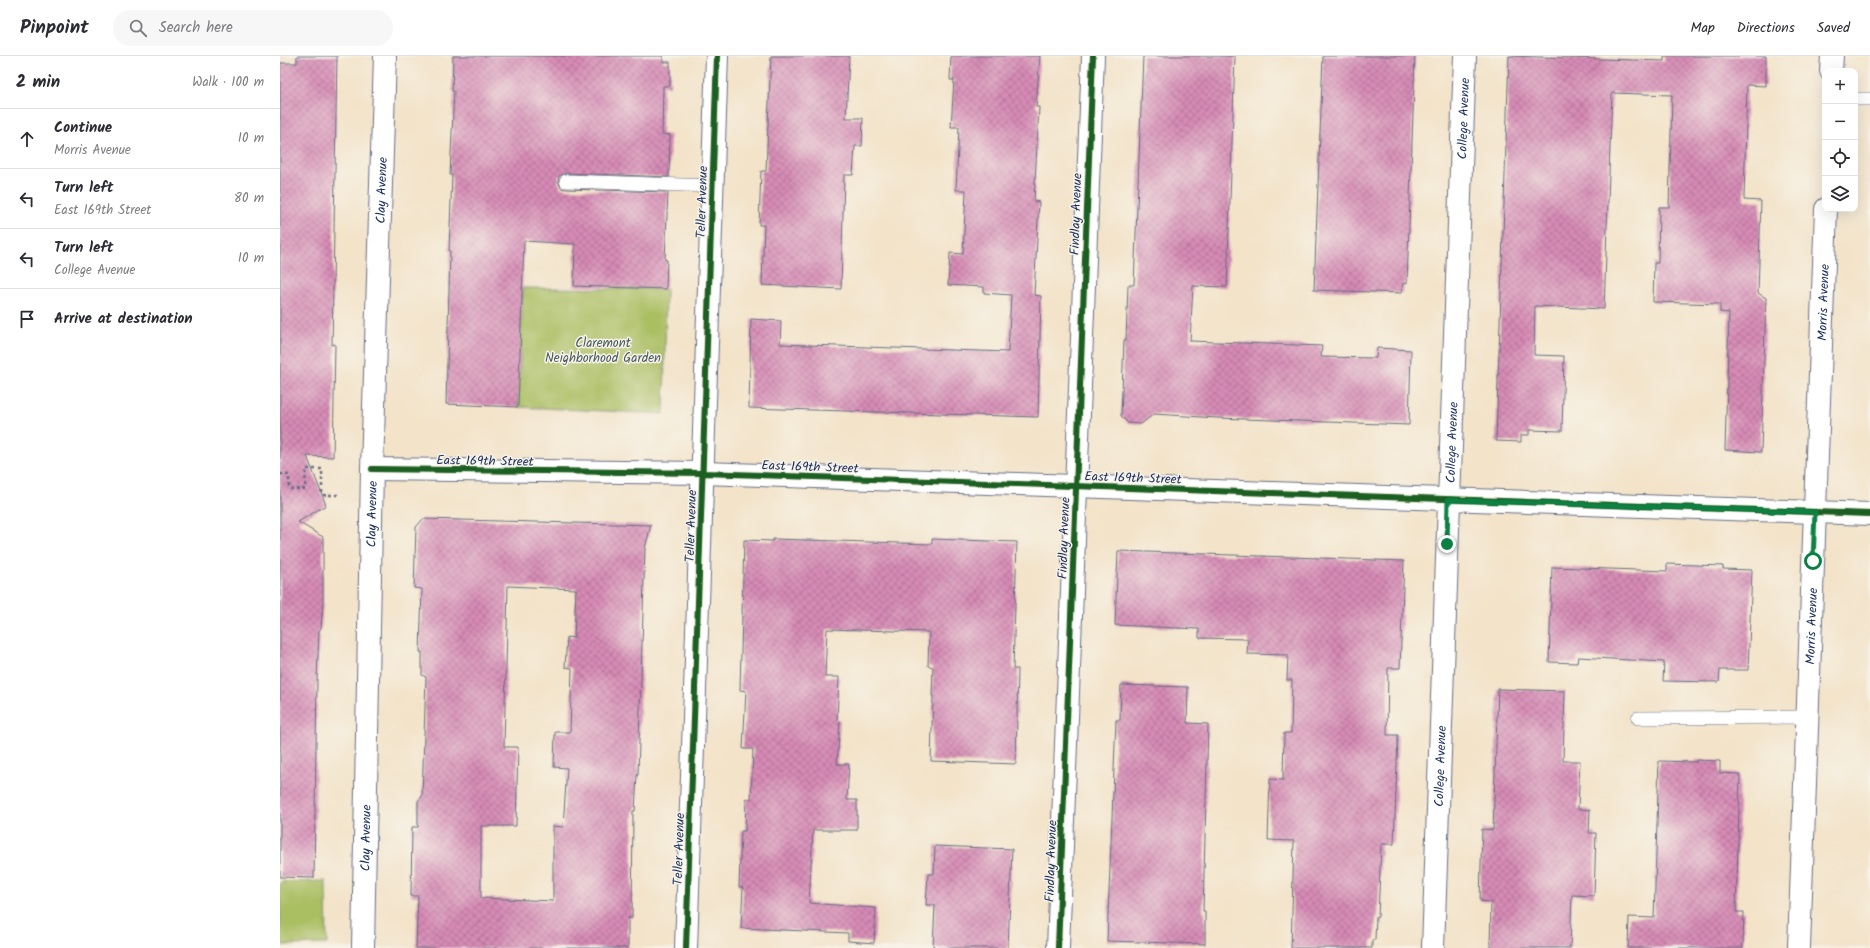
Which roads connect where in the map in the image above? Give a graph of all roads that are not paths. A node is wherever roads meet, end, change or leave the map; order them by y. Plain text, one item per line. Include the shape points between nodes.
1 (385, 56) edge
2 (717, 56) edge
3 (1093, 56) edge
4 (1465, 56) edge
5 (1832, 56) edge
6 (1831, 68) edge
7 (1858, 99) edge
8 (1870, 99) edge
9 (566, 181) dead end
10 (712, 186) junction
11 (1826, 212) edge
12 (372, 469) junction
13 (702, 473) junction
14 (1076, 486) junction
15 (1448, 500) junction
16 (1815, 512) junction
17 (1870, 514) edge
18 (1807, 717) junction
19 (1638, 718) dead end
20 (363, 948) edge
21 (686, 948) edge
22 (1058, 948) edge
23 (1433, 948) edge
24 (1799, 948) edge

1 - 12 street, Clay Avenue
2 - 10 street, Teller Avenue
3 - 14 street, Findlay Avenue
4 - 15 street, College Avenue
5 - 6 street
7 - 8 lane
9 - 10 lane
10 - 13 street, Teller Avenue
11 - 16 street, Morris Avenue
12 - 13 street, East 169th Street
12 - 20 street, Clay Avenue
13 - 14 street, East 169th Street
13 - 21 street, Teller Avenue
14 - 15 street, East 169th Street
14 - 22 street, Findlay Avenue
15 - 16 street, East 169th Street
15 - 23 street, College Avenue
16 - 17 street, East 169th Street
16 - 18 street, Morris Avenue
18 - 19 lane
18 - 24 street, Morris Avenue

